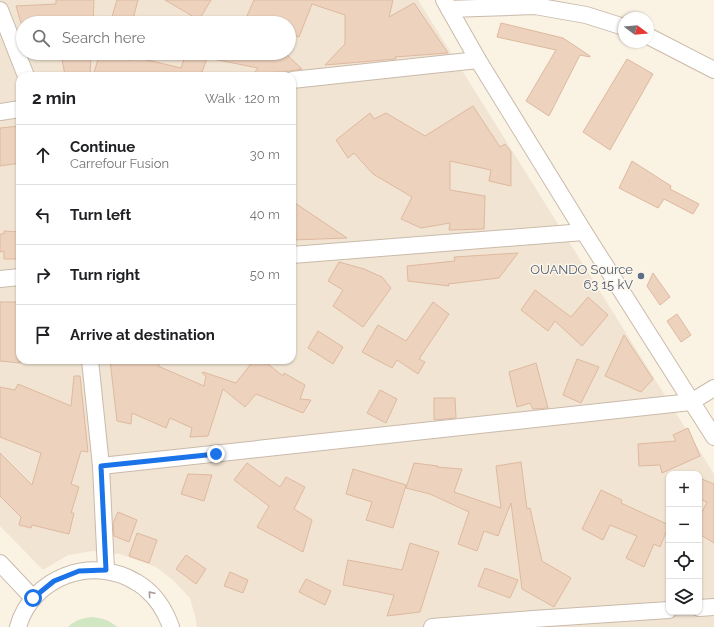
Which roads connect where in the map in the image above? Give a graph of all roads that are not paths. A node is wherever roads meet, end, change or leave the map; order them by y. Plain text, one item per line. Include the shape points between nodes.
1 (536, 3) edge
2 (446, 4) edge
3 (0, 10) edge
4 (618, 25) edge
5 (654, 39) edge
6 (16, 51) edge
7 (20, 60) edge
8 (478, 60) junction
9 (714, 70) edge
10 (24, 72) edge
11 (296, 80) edge
12 (16, 110) edge
13 (0, 112) edge
14 (584, 232) junction
15 (296, 255) edge
16 (16, 277) edge
17 (0, 279) edge
18 (90, 364) edge
19 (714, 388) edge
20 (691, 402) junction
21 (714, 437) edge
22 (101, 466) junction
23 (0, 563) edge
24 (106, 570) junction
25 (33, 598) junction
26 (714, 607) edge
27 (702, 608) edge
28 (666, 610) edge
29 (533, 623) edge
30 (18, 627) edge
31 (171, 627) edge
32 (432, 627) edge

1 - 2 street
1 - 4 street
2 - 8 street
3 - 6 street
5 - 9 street
7 - 10 street
8 - 11 street
8 - 14 street
12 - 13 street
14 - 15 street
14 - 20 street
16 - 17 street
18 - 22 street
19 - 20 street
20 - 21 street
20 - 22 street
22 - 24 street
23 - 25 street
24 - 25 street via 79,571 54,581
31 -> 24 street via 161,606 146,589 127,577
25 - 30 street
26 - 27 street
28 - 29 street
29 - 32 street

